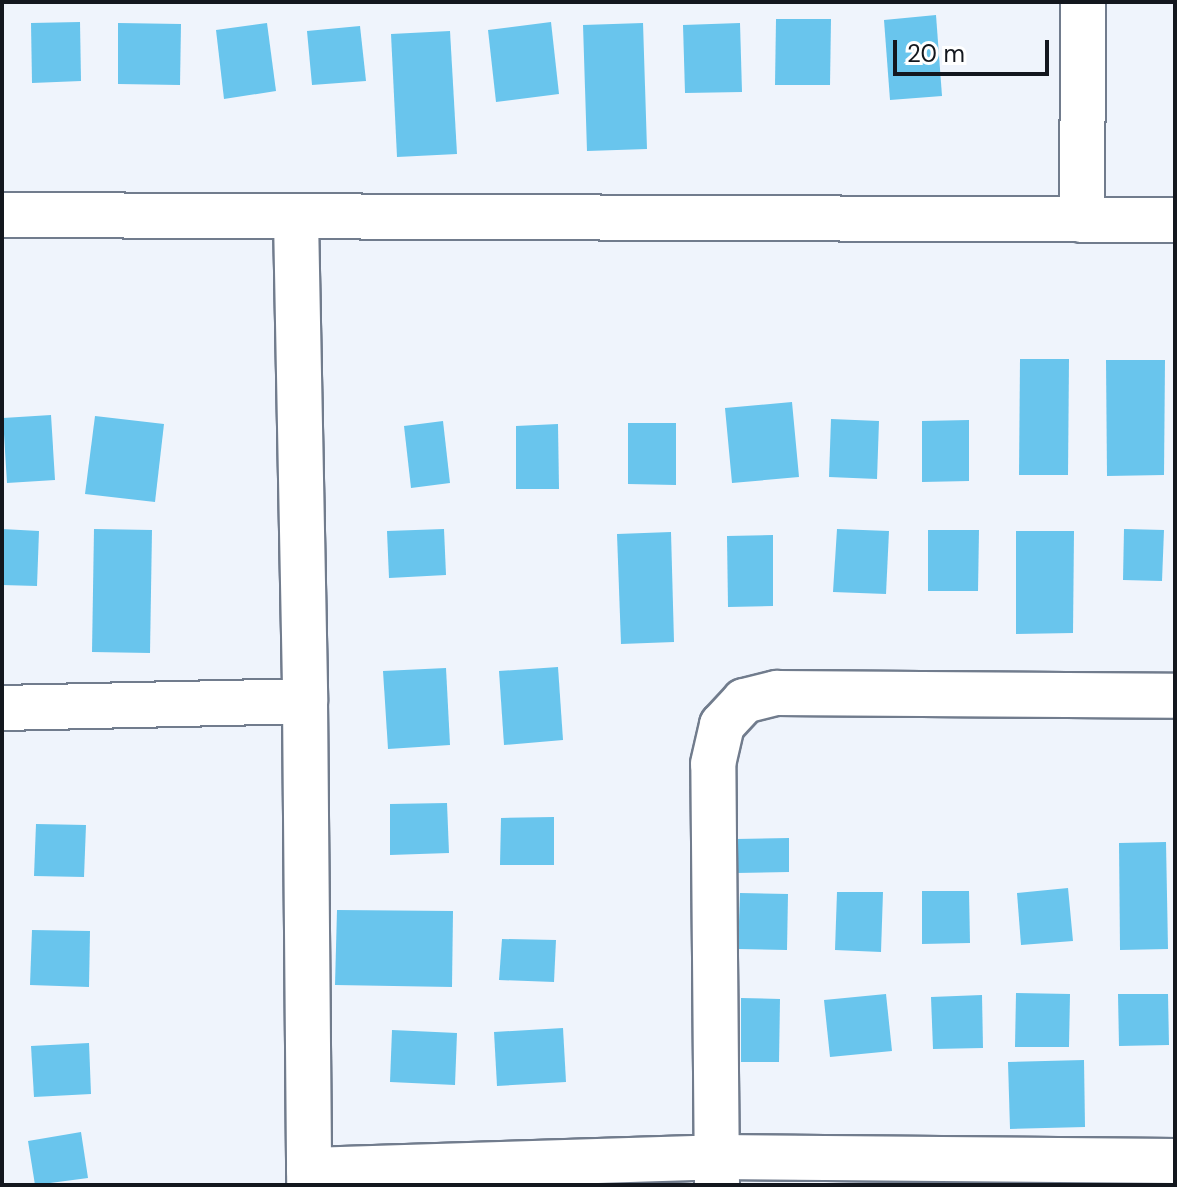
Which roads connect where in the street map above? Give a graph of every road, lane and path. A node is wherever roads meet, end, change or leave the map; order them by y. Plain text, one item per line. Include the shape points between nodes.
1 (1083, 2) edge
2 (2, 215) edge
3 (296, 218) junction
4 (1082, 220) junction
5 (1175, 220) edge
6 (1175, 696) edge
7 (305, 701) junction
8 (2, 708) edge
9 (1175, 1161) edge
10 (718, 1171) edge
11 (309, 1178) edge

1 - 4 street
2 - 3 street
3 - 4 street
3 - 7 street
4 - 5 street
6 - 10 street via 777,693 744,701 722,725 713,764
7 - 8 street
7 - 11 street
9 - 10 street
10 - 11 street

